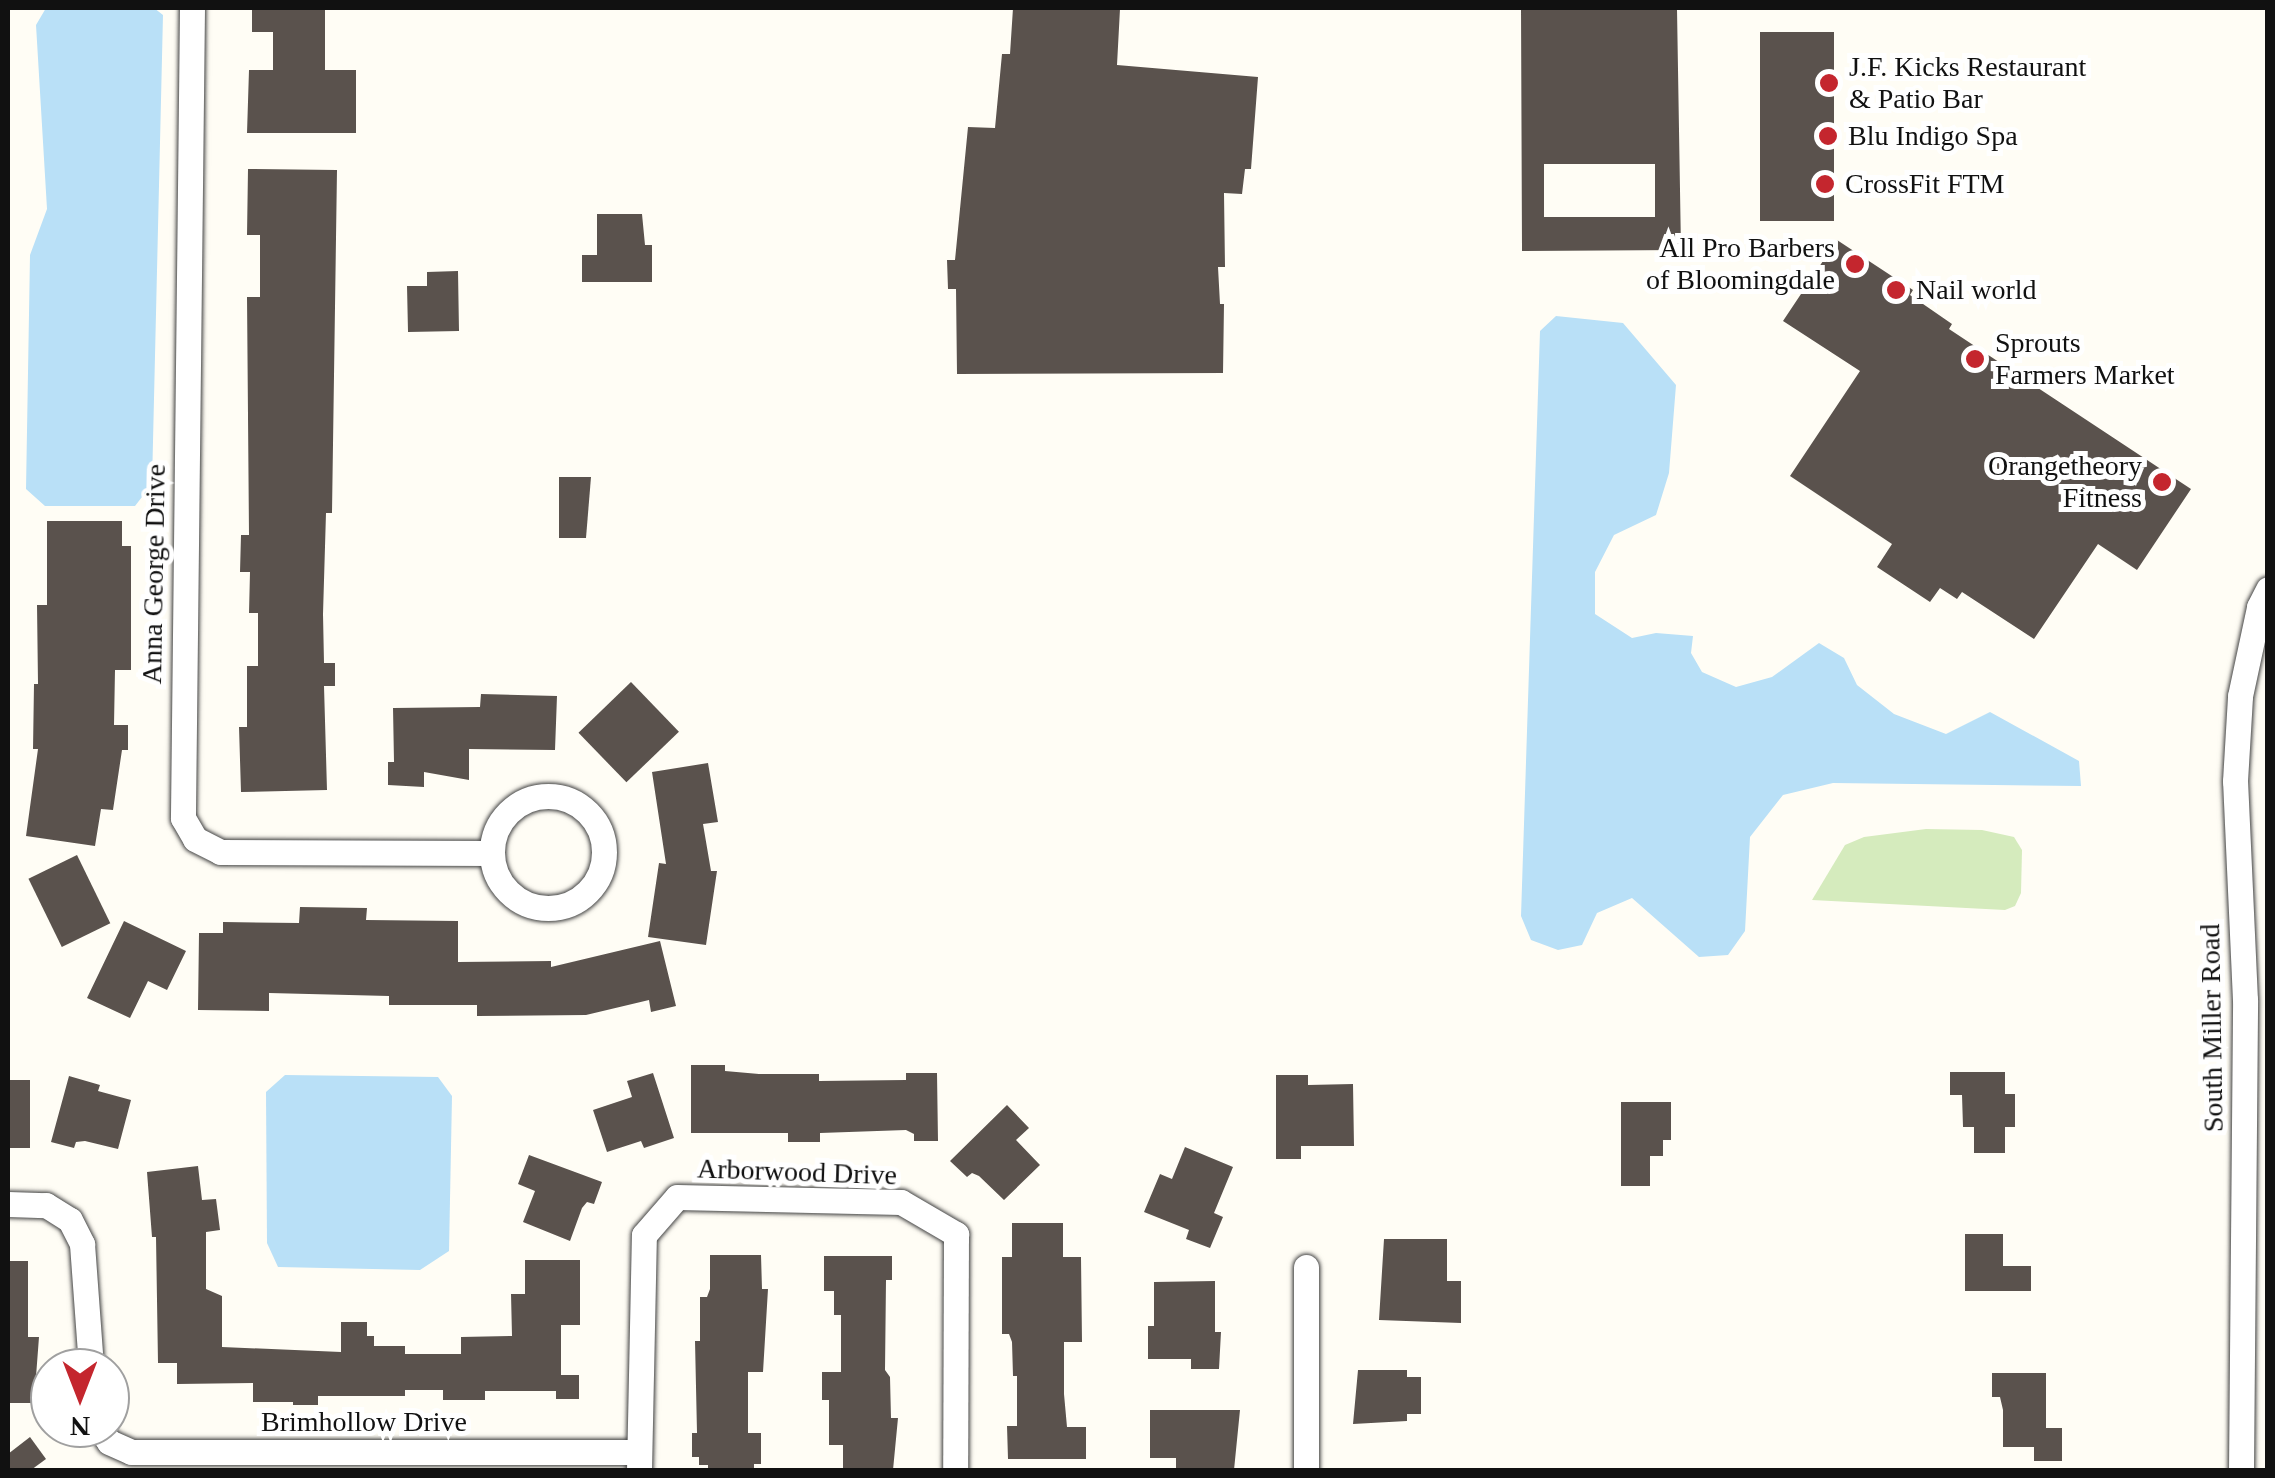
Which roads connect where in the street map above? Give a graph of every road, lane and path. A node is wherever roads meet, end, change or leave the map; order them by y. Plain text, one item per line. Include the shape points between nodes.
1 (192, 8) edge
2 (2268, 588) edge
3 (492, 853) junction
4 (2256, 998) edge
5 (8, 1204) edge
6 (1306, 1267) dead end
7 (89, 1348) edge
8 (122, 1448) edge
9 (639, 1461) edge
10 (955, 1470) edge
11 (1306, 1470) edge
12 (2241, 1470) edge

1 - 3 street, Anna George Drive via 184,818 195,839 220,852
2 - 4 street, South Miller Road via 2240,696 2237,747
3 - 3 street via 508,891 531,905 559,908 594,886 605,846 585,808 545,795 507,813
4 - 12 street, South Miller Road
5 - 7 street via 46,1205 70,1220 82,1244
6 - 11 street
8 - 9 street, Brimhollow Drive
9 - 10 street, Arborwood Drive via 644,1235 677,1197 901,1202 956,1234

